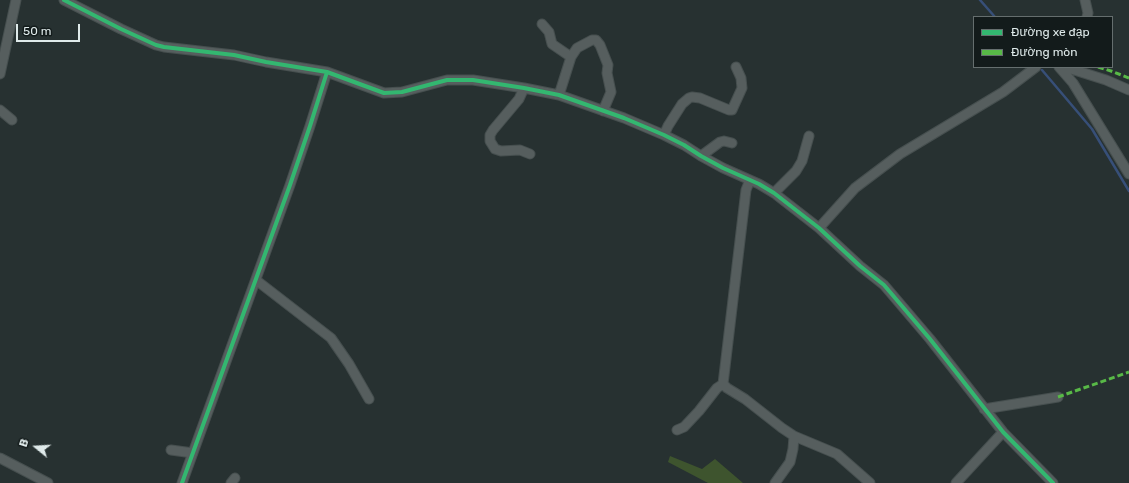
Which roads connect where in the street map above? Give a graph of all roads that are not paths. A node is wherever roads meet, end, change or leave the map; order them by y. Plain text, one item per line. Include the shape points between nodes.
1 (16, 0) edge
2 (64, 0) edge
3 (1085, 0) edge
4 (1087, 16) edge
5 (542, 24) dead end
6 (8, 36) junction
7 (0, 42) edge
8 (571, 57) junction
9 (736, 68) dead end
10 (1035, 68) edge
11 (1060, 68) edge
12 (1068, 68) edge
13 (327, 72) junction
14 (0, 74) edge
15 (524, 88) junction
16 (1129, 90) edge
17 (559, 95) junction
18 (0, 110) edge
19 (603, 111) junction
20 (12, 120) dead end
21 (664, 135) junction
22 (809, 136) dead end
23 (732, 143) dead end
24 (530, 154) dead end
25 (701, 156) junction
26 (1129, 174) edge
27 (750, 180) junction
28 (774, 193) junction
29 (819, 228) junction
30 (256, 280) junction
31 (723, 384) junction
32 (1058, 397) dead end
33 (369, 399) dead end
34 (984, 409) junction
35 (677, 430) dead end
36 (1003, 432) junction
37 (794, 436) junction
38 (171, 450) dead end
39 (193, 453) junction
40 (0, 458) edge
41 (48, 483) edge
42 (182, 483) edge
43 (775, 483) edge
44 (870, 483) edge
45 (956, 483) edge
46 (1053, 483) edge

1 - 6 street
2 - 13 street via 156,45 234,55
3 - 4 street
5 - 8 street via 549,32 552,44
6 - 7 street
6 - 14 street
8 - 17 street
8 - 19 street via 577,48 592,40 596,40 600,45 608,65 611,92
9 - 21 street via 742,88 732,110 700,98 688,98
10 - 29 street via 1002,92 900,154 855,188
11 - 26 street via 1073,83
12 - 16 street
13 - 15 street via 389,93 448,80 473,80
13 - 30 street
15 - 17 street
15 - 24 street via 519,99 493,130 490,141 495,149 501,151 520,150
17 - 19 street
18 - 20 street
19 - 21 street
21 - 25 street
22 - 28 street via 802,162
23 - 25 street via 720,142
25 - 27 street
27 - 28 street
27 - 31 street via 746,190
28 - 29 street
29 - 34 street via 884,285
30 - 33 street via 331,338
30 - 39 street
31 - 35 street via 717,388 700,412
31 - 37 street
32 - 34 street
34 - 36 street
36 - 45 street
36 - 46 street
37 - 43 street via 790,462
37 - 44 street via 837,454
38 - 39 street
39 - 42 street
40 - 41 street

